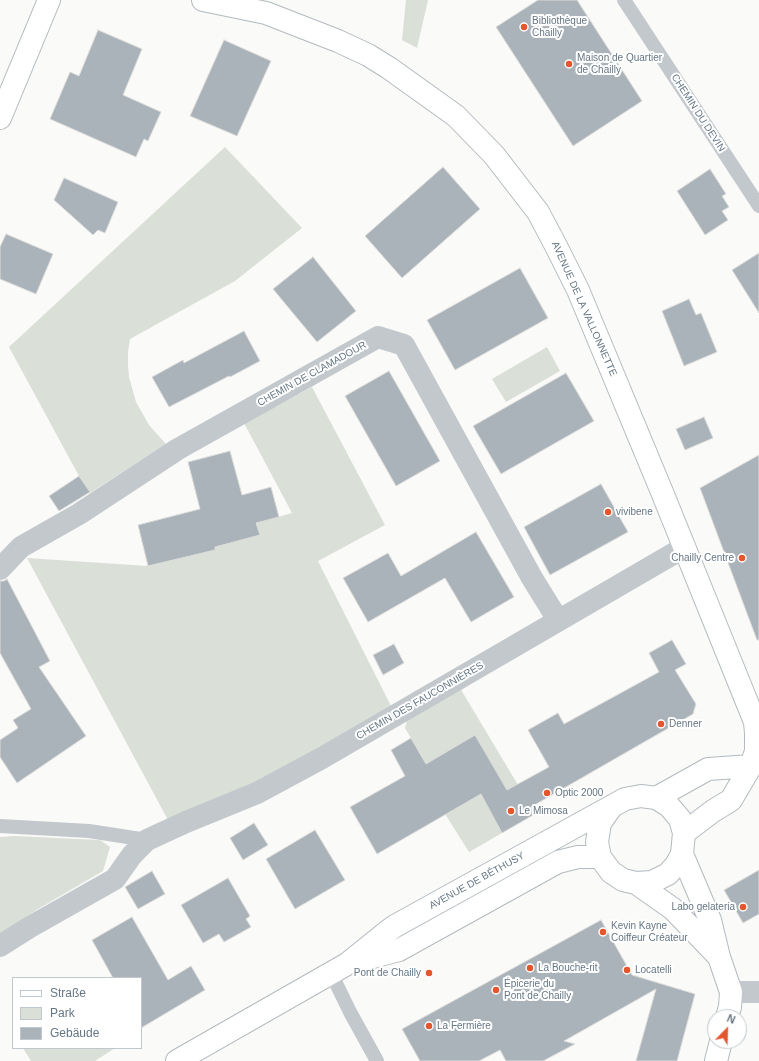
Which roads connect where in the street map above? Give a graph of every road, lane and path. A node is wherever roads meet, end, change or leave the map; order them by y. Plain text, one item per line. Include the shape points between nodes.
1 (49, 0) edge
2 (203, 0) edge
3 (624, 0) edge
4 (0, 118) edge
5 (759, 206) edge
6 (684, 547) junction
7 (0, 569) edge
8 (558, 620) junction
9 (755, 766) edge
10 (656, 798) junction
11 (612, 806) junction
12 (0, 826) edge
13 (147, 840) junction
14 (683, 844) junction
15 (600, 857) junction
16 (636, 883) junction
17 (0, 946) edge
18 (719, 957) junction
19 (339, 969) junction
20 (730, 992) junction
21 (759, 992) edge
22 (729, 1009) edge
23 (719, 1049) edge
24 (177, 1061) edge
25 (377, 1061) edge
26 (716, 1061) edge

1 - 4 street
2 - 6 street, AVENUE DE LA VALLONNETTE via 266,13 368,55 456,116 494,155 538,212 578,290
3 - 5 lane, CHEMIN DU DEVIN
6 - 8 street, CHEMIN DES FAUCONNIÈRES
6 - 9 street, AVENUE DE LA VALLONNETTE via 755,722
7 - 8 street, CHEMIN DE CLAMADOUR via 21,546 79,514 178,449 378,337 404,345 532,578
8 - 13 street, CHEMIN DES FAUCONNIÈRES via 322,758 257,793
9 - 10 street via 708,769
9 - 14 street, AVENUE DE LA VALLONNETTE via 731,800 713,812
10 - 11 street, AVENUE DE BÉTHUSY via 625,798
10 - 14 street via 669,806 680,819
11 - 15 street, AVENUE DE BÉTHUSY via 600,823 597,842
11 - 19 street, AVENUE DE BÉTHUSY via 395,926
12 - 13 lane via 89,831
13 - 17 street, CHEMIN DES FAUCONNIÈRES via 132,854 115,878
14 - 16 street via 676,865 668,874 652,882
14 - 18 street via 710,920
15 - 16 street via 611,872 623,880
15 - 19 street, AVENUE DE BÉTHUSY via 578,857 558,862 398,950
16 - 18 street via 674,909
18 - 20 street
19 - 24 street, AVENUE DE BÉTHUSY
19 - 25 lane via 350,1012
20 - 21 street
20 - 22 street
23 - 26 street

